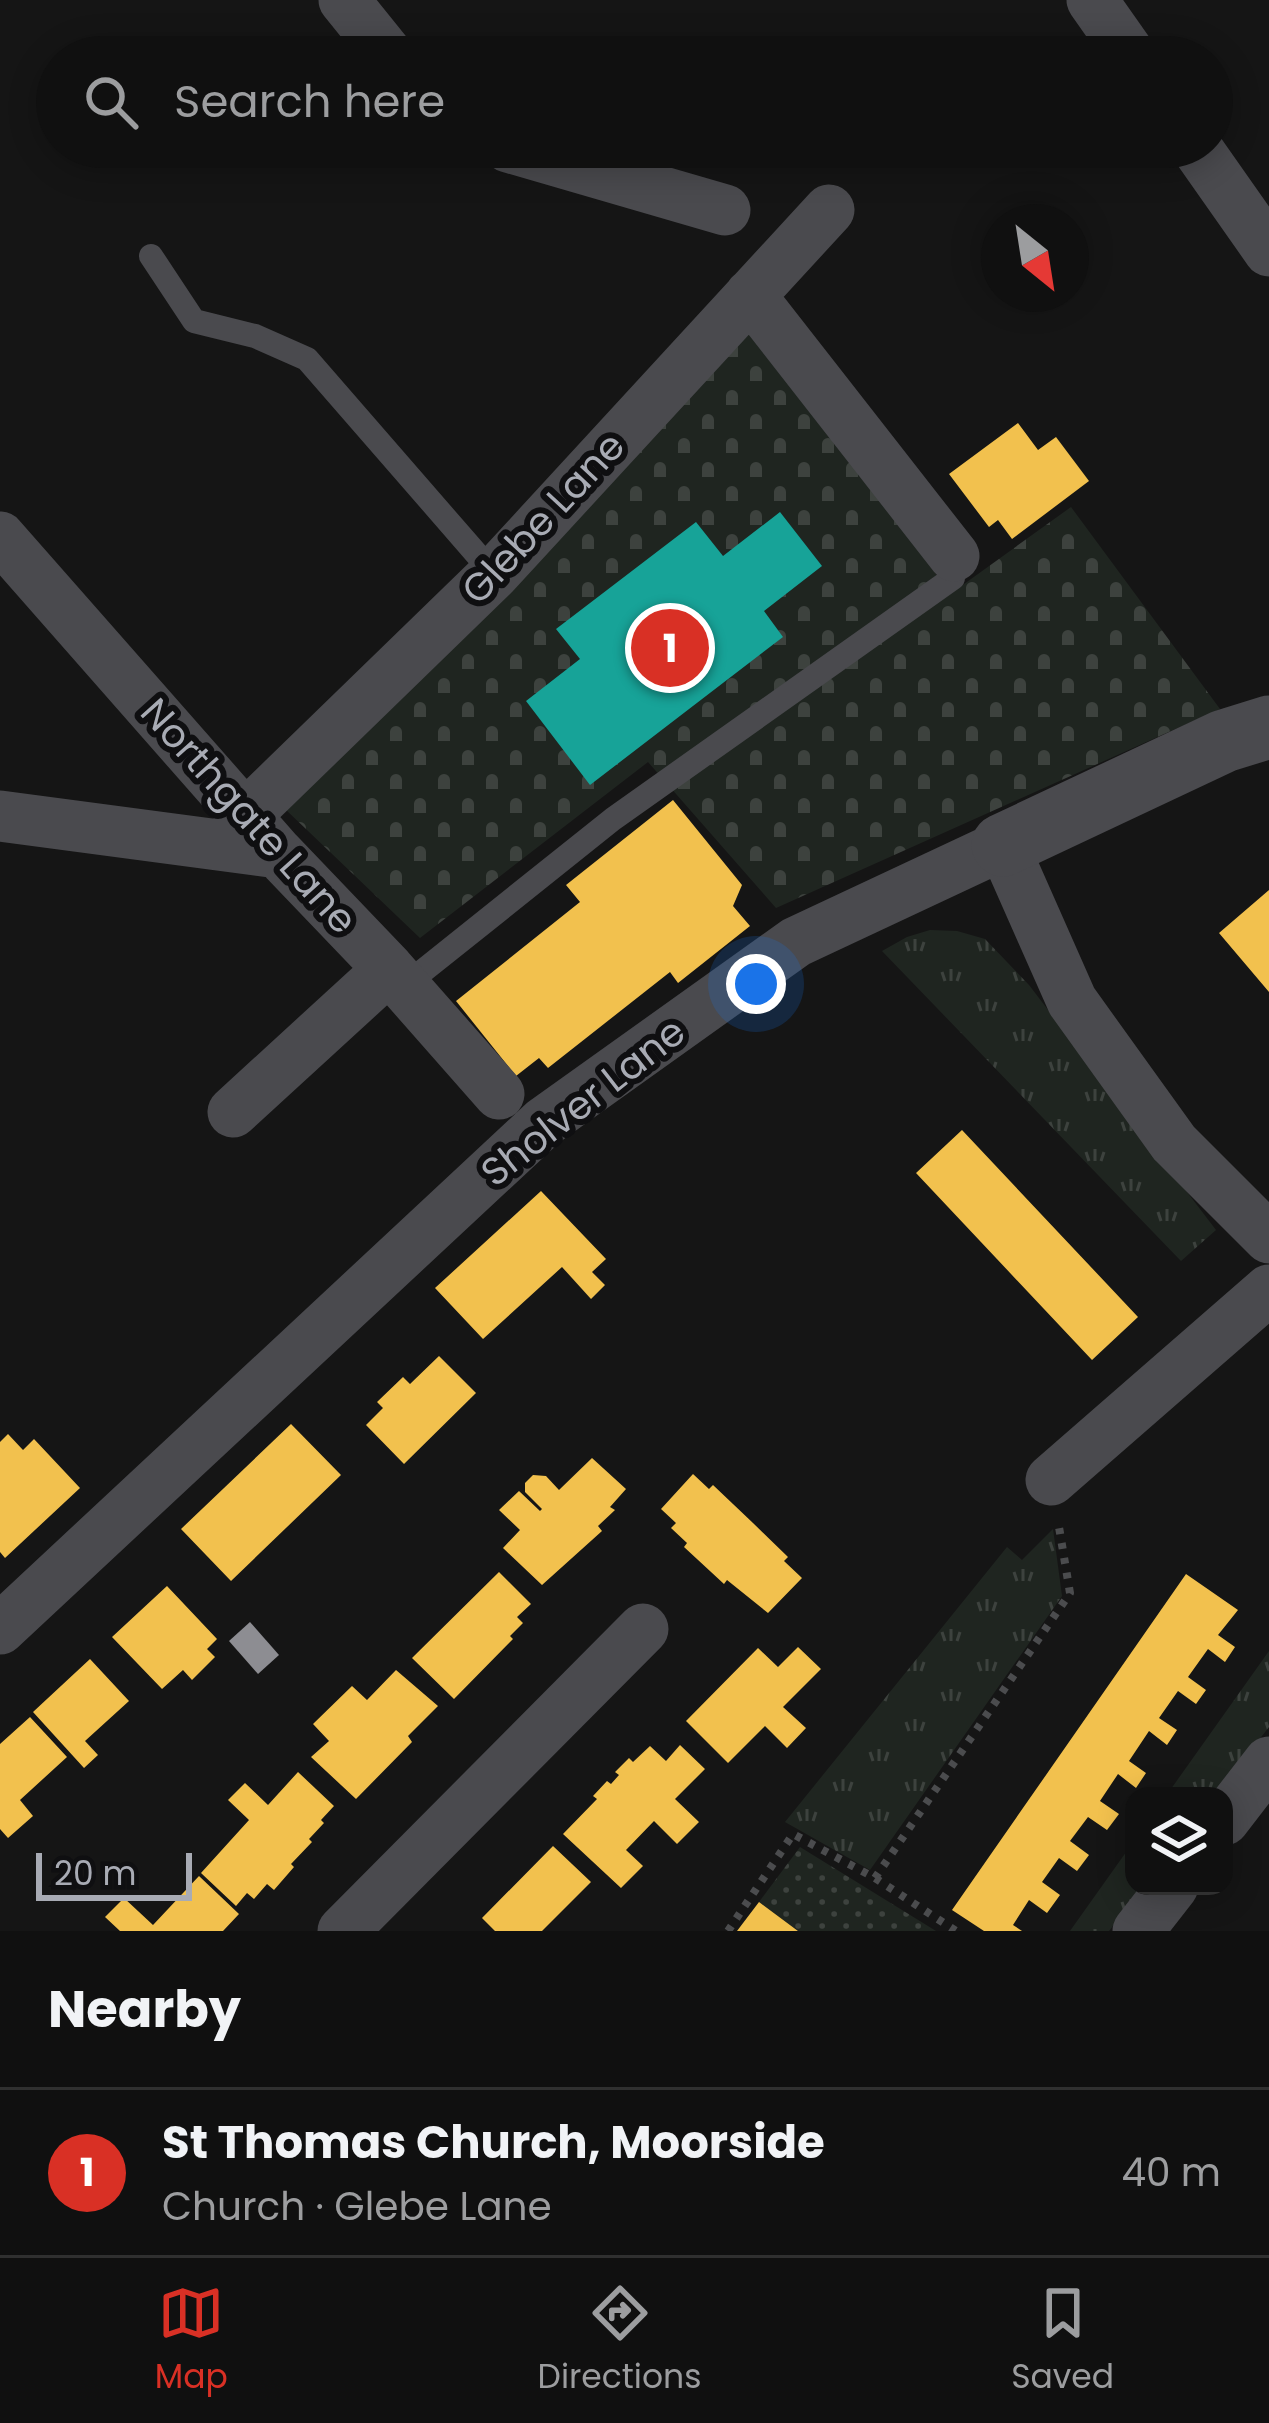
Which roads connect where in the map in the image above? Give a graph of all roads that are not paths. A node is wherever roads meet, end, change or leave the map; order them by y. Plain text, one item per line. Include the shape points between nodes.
1 (344, 0) edge
2 (1092, 0) edge
3 (374, 36) edge
4 (1117, 36) edge
5 (580, 168) edge
6 (1211, 168) edge
7 (725, 210) dead end
8 (829, 210) dead end
9 (1269, 251) edge
10 (151, 256) dead end
11 (750, 295) junction
12 (0, 537) edge
13 (954, 556) joint
14 (494, 574) junction
15 (1269, 727) edge
16 (0, 816) edge
17 (262, 834) junction
18 (1003, 845) junction
19 (396, 978) junction
20 (499, 1094) dead end
21 (232, 1112) dead end
22 (1269, 1238) edge
23 (1269, 1290) edge
24 (1052, 1480) road end
25 (0, 1629) edge
26 (643, 1629) dead end
27 (1269, 1762) edge
28 (1233, 1808) edge
29 (1166, 1895) edge
30 (343, 1931) edge
31 (1138, 1931) edge

1 - 3 street
2 - 4 street
5 - 7 street
6 - 9 street
8 - 11 street, Glebe Lane
10 - 14 lane via 194,321 308,359
11 - 13 street
11 - 14 street, Glebe Lane
12 - 17 street, Northgate Lane
13 - 19 lane via 953,578
14 - 17 street, Glebe Lane
15 - 18 street, Sholver Lane
16 - 17 street
17 - 19 street, Northgate Lane
18 - 22 street via 1072,1000 1174,1143
18 - 25 street, Sholver Lane via 796,942 544,1122
19 - 20 street, Northgate Lane
19 - 21 street
23 - 24 street
26 - 30 street
27 - 28 street
29 - 31 street

